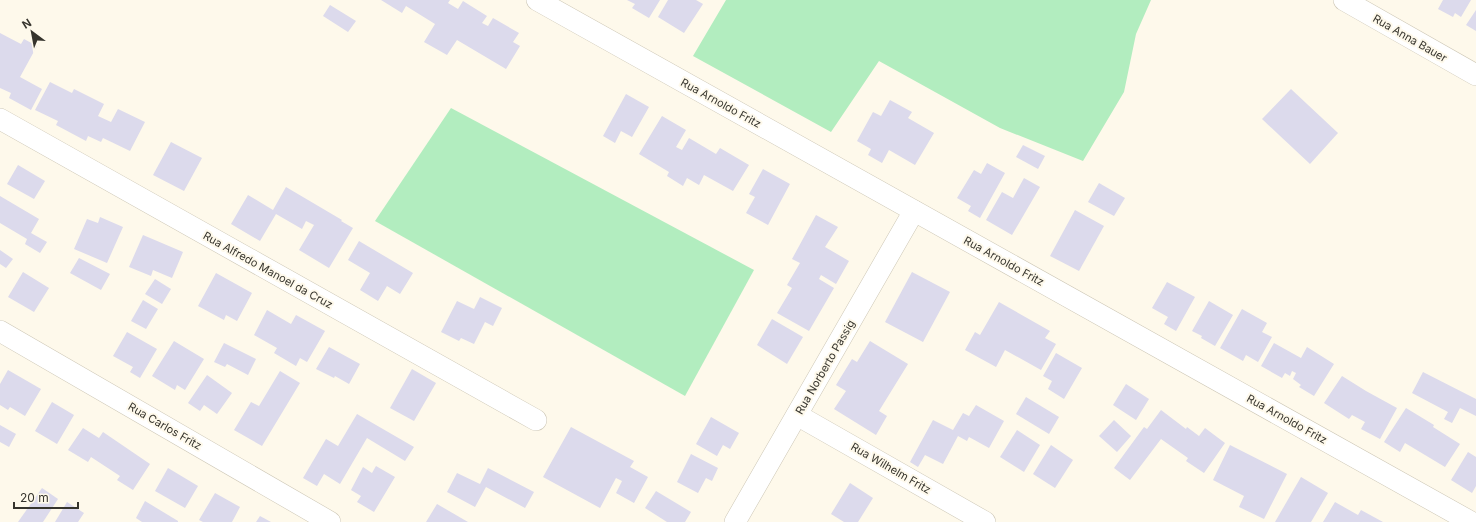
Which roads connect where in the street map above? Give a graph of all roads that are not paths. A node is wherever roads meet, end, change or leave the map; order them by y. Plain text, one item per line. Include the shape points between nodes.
1 (537, 0) edge
2 (1344, 0) edge
3 (1476, 75) edge
4 (0, 119) edge
5 (914, 211) junction
6 (0, 331) edge
7 (797, 415) junction
8 (536, 420) dead end
9 (330, 522) edge
10 (735, 522) edge
11 (985, 522) edge
12 (1471, 522) edge

1 - 5 street, Rua Arnoldo Fritz
2 - 3 street, Rua Anna Bauer
4 - 8 street, Rua Alfredo Manoel da Cruz
5 - 7 street, Rua Norberto Passig
5 - 12 street, Rua Arnoldo Fritz
6 - 9 street, Rua Carlos Fritz
7 - 10 street, Rua Norberto Passig
7 - 11 street, Rua Wilhelm Fritz

